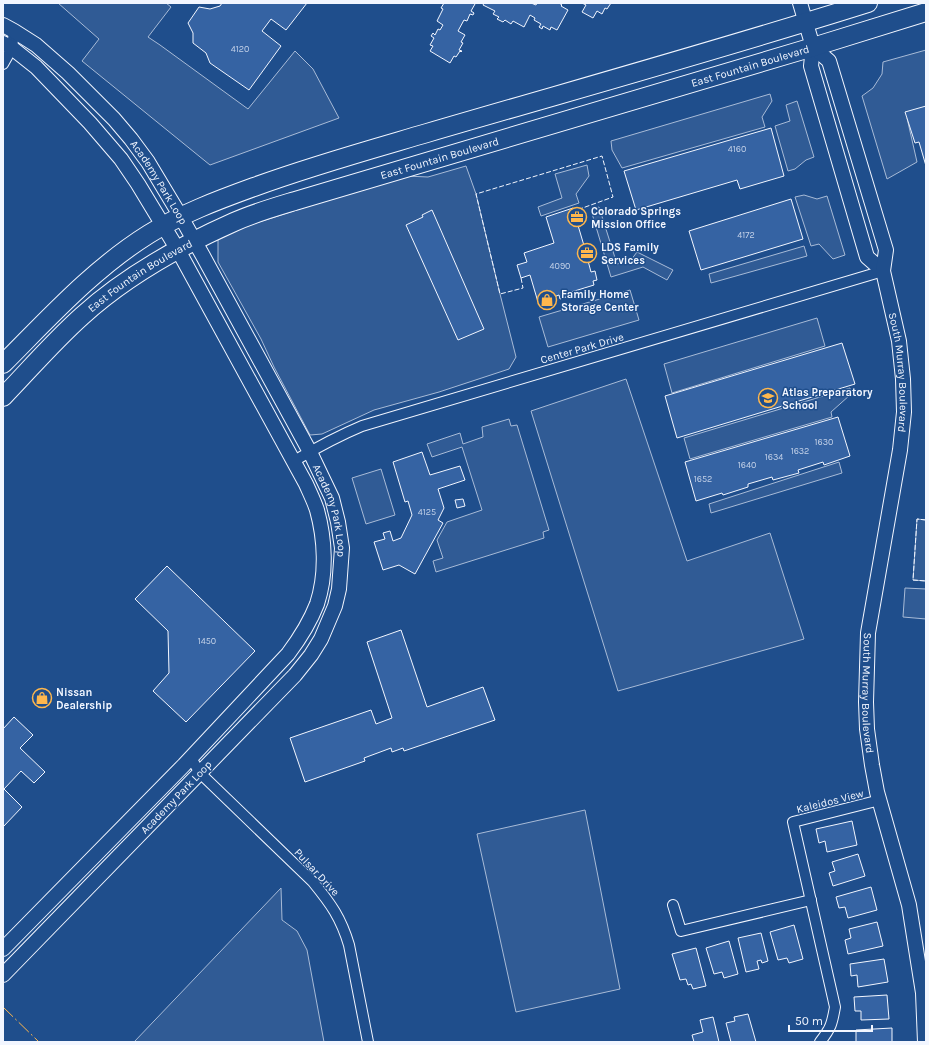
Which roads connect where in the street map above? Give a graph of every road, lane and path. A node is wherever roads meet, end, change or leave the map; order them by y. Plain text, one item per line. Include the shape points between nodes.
1 (800, 3) edge
2 (868, 3) edge
3 (926, 12) edge
4 (806, 23) junction
5 (9, 28) edge
6 (5, 45) edge
7 (813, 47) junction
8 (3, 64) edge
9 (181, 217) junction
10 (164, 226) junction
11 (195, 241) junction
12 (178, 250) junction
13 (883, 271) junction
14 (3, 364) edge
15 (3, 397) edge
16 (310, 452) junction
17 (294, 461) junction
18 (188, 762) junction
19 (200, 773) junction
20 (880, 800) junction
21 (811, 900) junction
22 (673, 905) dead end
23 (3, 949) edge
24 (3, 975) edge
25 (368, 1042) edge
26 (820, 1042) edge
27 (925, 1042) edge

1 - 4 street
2 - 4 highway
3 - 7 highway, East Fountain Boulevard
4 - 7 street
4 - 9 highway via 310,168 224,198
5 - 6 street
5 - 9 street, Academy Park Loop via 36,45 68,73 118,124 148,162
6 - 8 street
6 - 10 street, Academy Park Loop via 36,67 94,126 121,159
7 - 11 highway, East Fountain Boulevard via 295,201 235,222
7 - 13 street via 811,66 867,257
7 - 13 street, South Murray Boulevard via 829,61 886,250
9 - 10 highway
9 - 11 street, Academy Park Loop
10 - 12 street, Academy Park Loop
10 - 14 highway via 133,245 94,275
11 - 12 highway, East Fountain Boulevard
11 - 16 street, Academy Park Loop
12 - 15 highway, East Fountain Boulevard via 135,276 92,308
12 - 17 street, Academy Park Loop
13 - 16 street, Center Park Drive via 362,426
13 - 20 street, South Murray Boulevard via 899,341 904,412 867,650 867,729
16 - 17 street, Center Park Drive
16 - 19 street, Academy Park Loop via 332,498 338,522 342,548 335,606 321,639 296,675
17 - 18 street, Academy Park Loop via 316,508 322,531 323,571 317,603 301,636 288,654
18 - 19 street, Pulsar Drive
18 - 23 street, Academy Park Loop
19 - 24 street, Academy Park Loop
19 - 25 street, Pulsar Drive via 313,882 338,915 350,950
20 - 21 street, Kaleidos View via 793,822
20 - 27 street, South Murray Boulevard via 910,905 923,993
21 - 22 street via 681,931
21 - 26 street via 835,1007 833,1022

